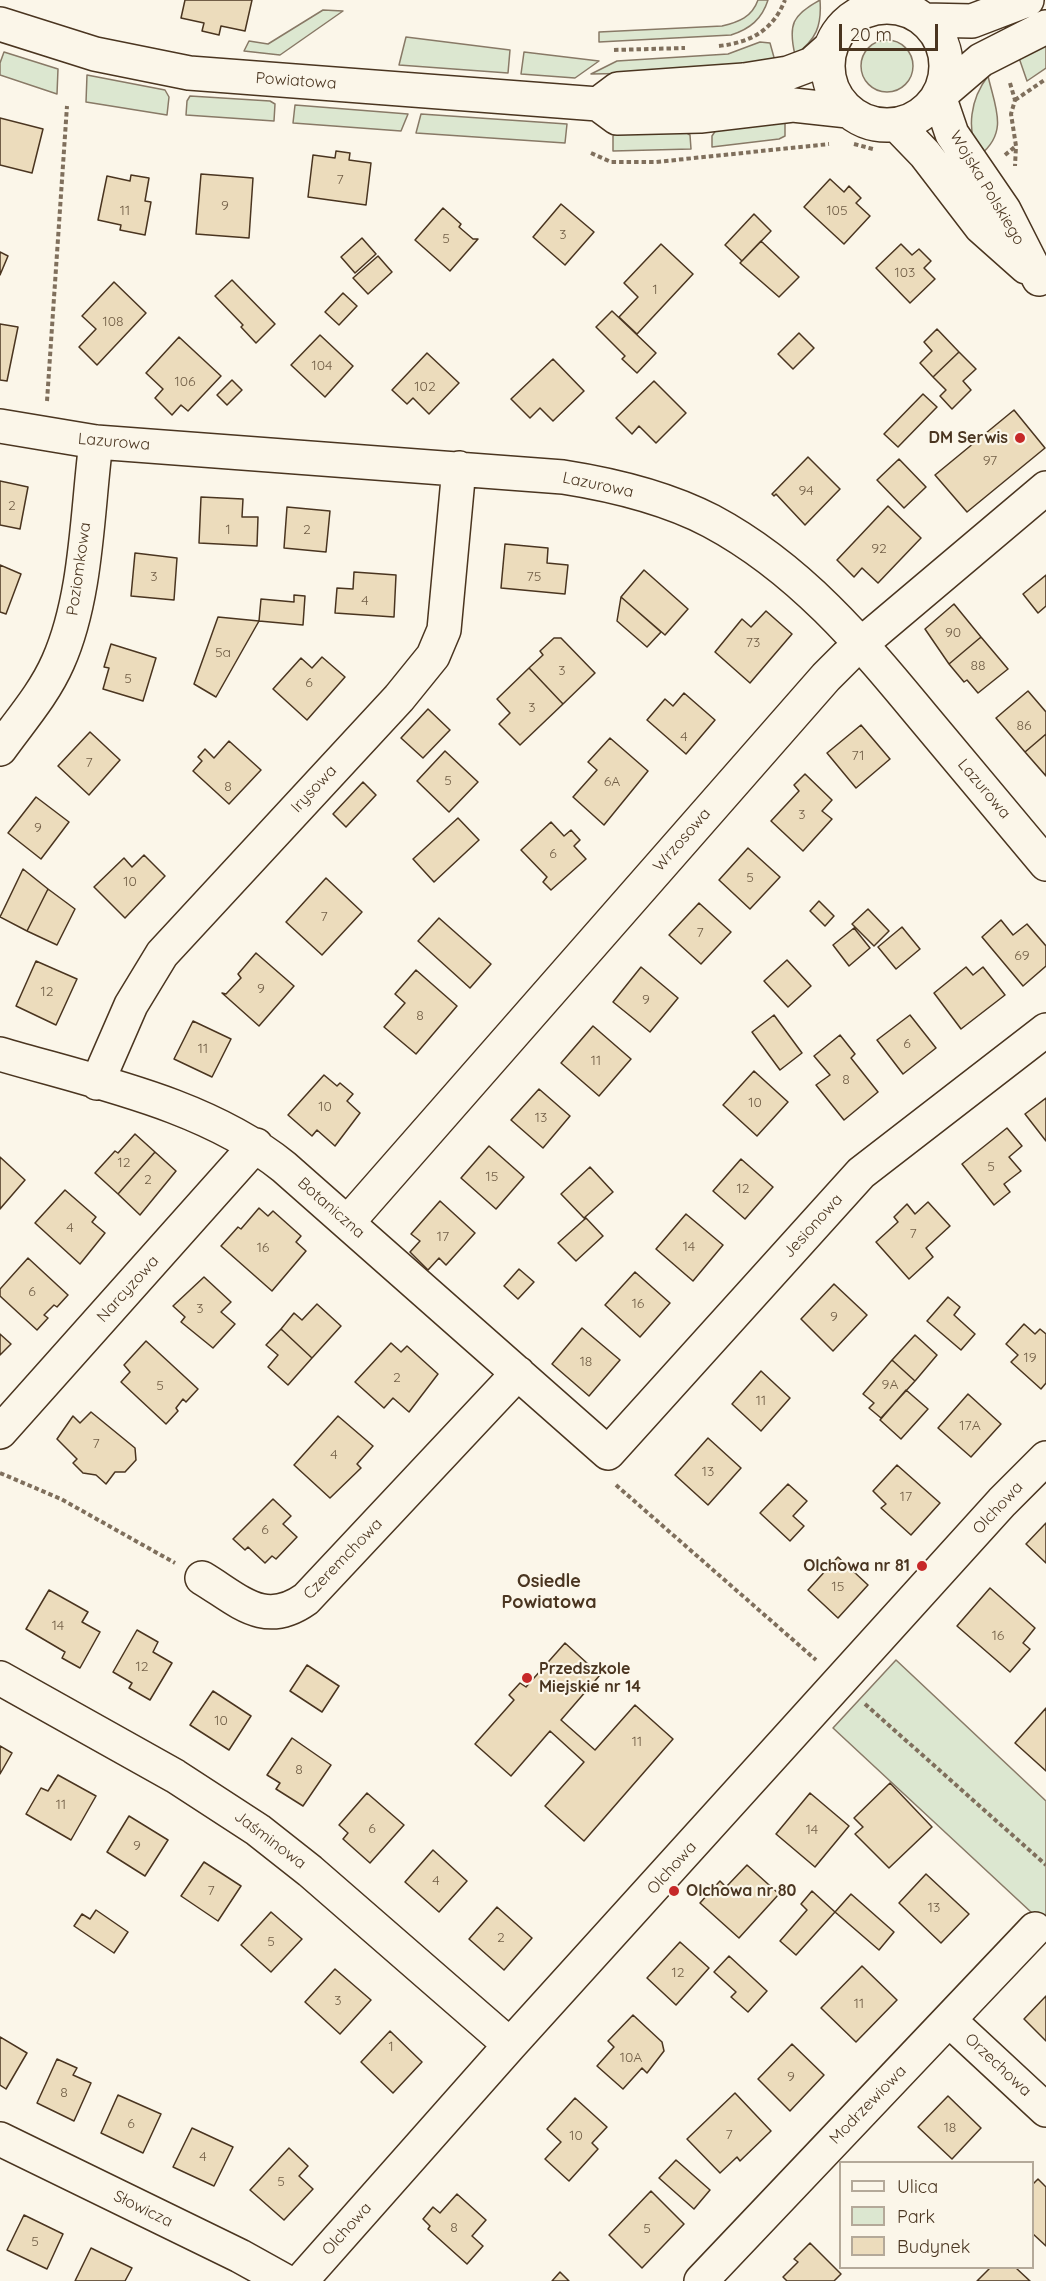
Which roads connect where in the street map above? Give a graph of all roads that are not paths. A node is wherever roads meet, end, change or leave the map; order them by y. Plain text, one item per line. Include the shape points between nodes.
1 (834, 0) edge
2 (1027, 0) edge
3 (889, 4) edge
4 (924, 20) junction
5 (0, 24) edge
6 (1046, 27) edge
7 (835, 40) junction
8 (939, 96) junction
9 (598, 104) junction
10 (848, 127) junction
11 (888, 138) junction
12 (1042, 283) edge
13 (0, 426) edge
14 (96, 442) junction
15 (459, 468) junction
16 (1046, 488) edge
17 (862, 643) junction
18 (0, 749) edge
19 (1046, 864) edge
20 (1046, 1030) edge
21 (0, 1054) edge
22 (97, 1083) junction
23 (256, 1145) junction
24 (348, 1222) junction
25 (518, 1373) junction
26 (0, 1432) edge
27 (608, 1453) joint
28 (1046, 1458) edge
29 (202, 1578) road end
30 (0, 1678) edge
31 (1035, 1929) dead end
32 (949, 2020) junction
33 (510, 2045) junction
34 (1046, 2110) edge
35 (0, 2139) edge
36 (285, 2281) edge
37 (301, 2281) edge
38 (701, 2281) edge

1 - 7 street via 840,21
2 - 4 street via 972,21
3 - 4 street
3 - 7 street via 864,12
4 - 8 street via 943,46 945,80
5 - 9 street, Powiatowa via 95,54 189,73
6 - 8 street via 981,60
7 - 9 street via 812,64 788,73 618,89
7 - 10 street via 828,64 830,82
8 - 11 street via 928,110
8 - 12 street, Wojska Polskiego via 952,134 1004,210
9 - 10 street, Powiatowa via 617,118 700,116 793,105
10 - 11 street via 863,121 880,125
11 - 12 street, Wojska Polskiego via 925,154 981,227
13 - 14 street, Lazurowa
14 - 15 street, Lazurowa
14 - 18 street, Poziomkowa via 78,593 68,635 41,693
15 - 17 street, Lazurowa via 589,481 687,510 745,541 788,573
15 - 22 street, Irysowa via 447,614 436,650 399,698 162,954 126,1014
16 - 17 street, Wrzosowa
17 - 19 street, Lazurowa
17 - 24 street, Wrzosowa via 826,677
20 - 27 street, Jesionowa via 861,1173
21 - 22 street, Botaniczna
22 - 23 street, Botaniczna via 200,1116
23 - 24 street, Botaniczna
23 - 26 street, Narcyzowa
24 - 25 street, Botaniczna
25 - 27 street, Botaniczna
25 - 29 street, Czeremchowa via 314,1591 293,1608 281,1613 255,1610
28 - 33 street, Olchowa
30 - 33 street, Jaśminowa via 175,1776 258,1830
31 - 32 street, Modrzewiowa
32 - 34 street, Orzechowa
32 - 38 street, Modrzewiowa
33 - 37 street, Olchowa
35 - 36 street, Słowicza via 256,2263

